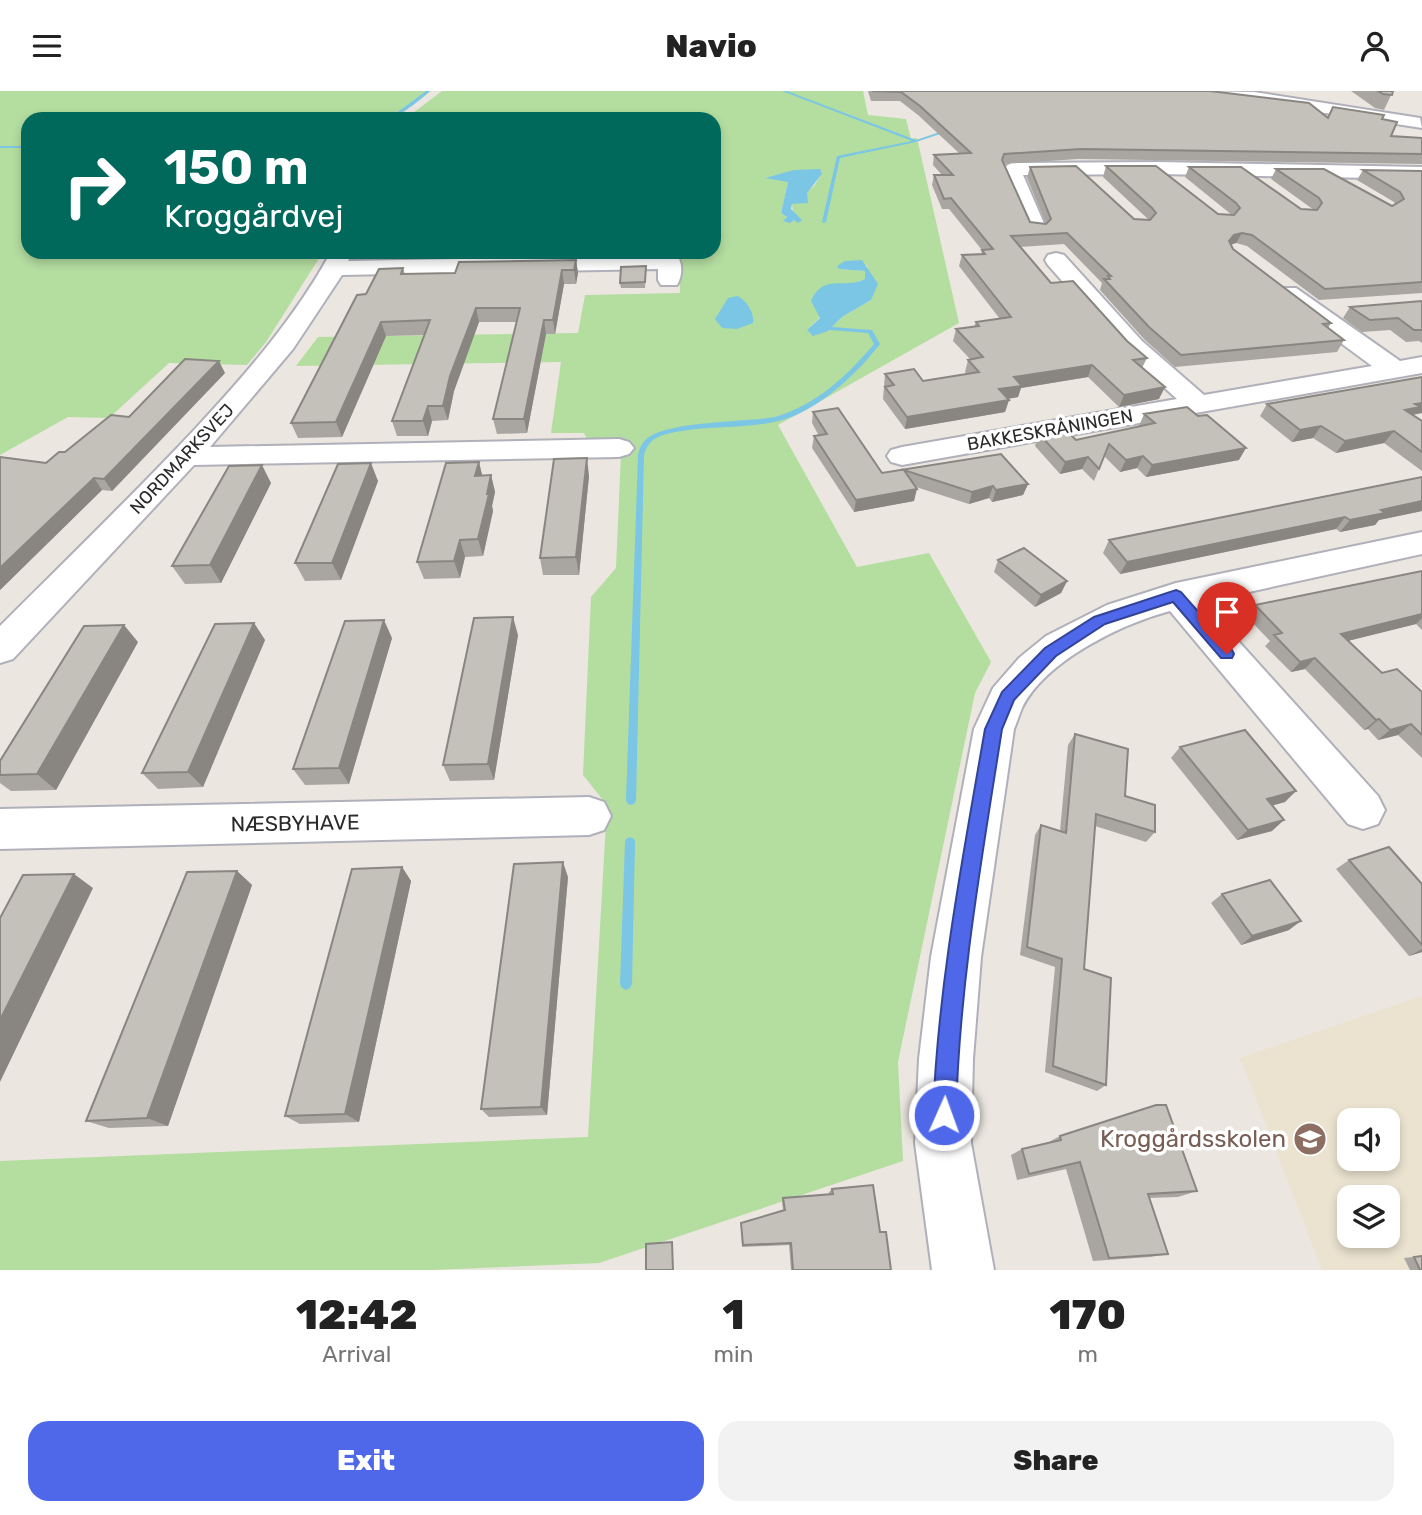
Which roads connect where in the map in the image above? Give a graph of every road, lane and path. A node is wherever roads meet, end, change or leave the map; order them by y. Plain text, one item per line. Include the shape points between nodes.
1 (1205, 91) edge
2 (1421, 119) edge
3 (1158, 168) junction
4 (1078, 169) junction
5 (1241, 169) junction
6 (1323, 171) junction
7 (1418, 175) edge
8 (1180, 185) edge
9 (1099, 187) edge
10 (1354, 190) edge
11 (1273, 192) edge
12 (1036, 228) edge
13 (338, 260) edge
14 (1056, 260) dead end
15 (1269, 278) edge
16 (669, 280) dead end
17 (1353, 307) edge
18 (1311, 311) junction
19 (1422, 365) edge
20 (1394, 369) junction
21 (1198, 404) junction
22 (619, 448) dead end
23 (187, 456) junction
24 (902, 456) dead end
25 (1422, 543) edge
26 (1176, 596) junction
27 (0, 649) edge
28 (1363, 810) dead end
29 (589, 816) dead end
30 (0, 829) edge
31 (963, 1270) edge

1 - 2 street
3 - 4 street
3 - 5 street
3 - 8 street
4 - 9 street
4 - 12 street via 1011,169
5 - 6 street
5 - 11 street
6 - 7 street
6 - 10 street
13 - 16 street via 670,262
13 - 23 street, NORDMARKSVEJ via 285,345
14 - 21 street via 1133,347
15 - 18 street
17 - 18 street
18 - 20 street
19 - 20 street, BAKKESKRÅNINGEN
20 - 21 street, BAKKESKRÅNINGEN
21 - 24 street, BAKKESKRÅNINGEN
22 - 23 street
23 - 27 street, NORDMARKSVEJ
25 - 26 street
26 - 28 street
26 - 31 street via 1099,620 1056,648 1008,696 994,729 956,957 946,1059 943,1143
29 - 30 street, NÆSBYHAVE

